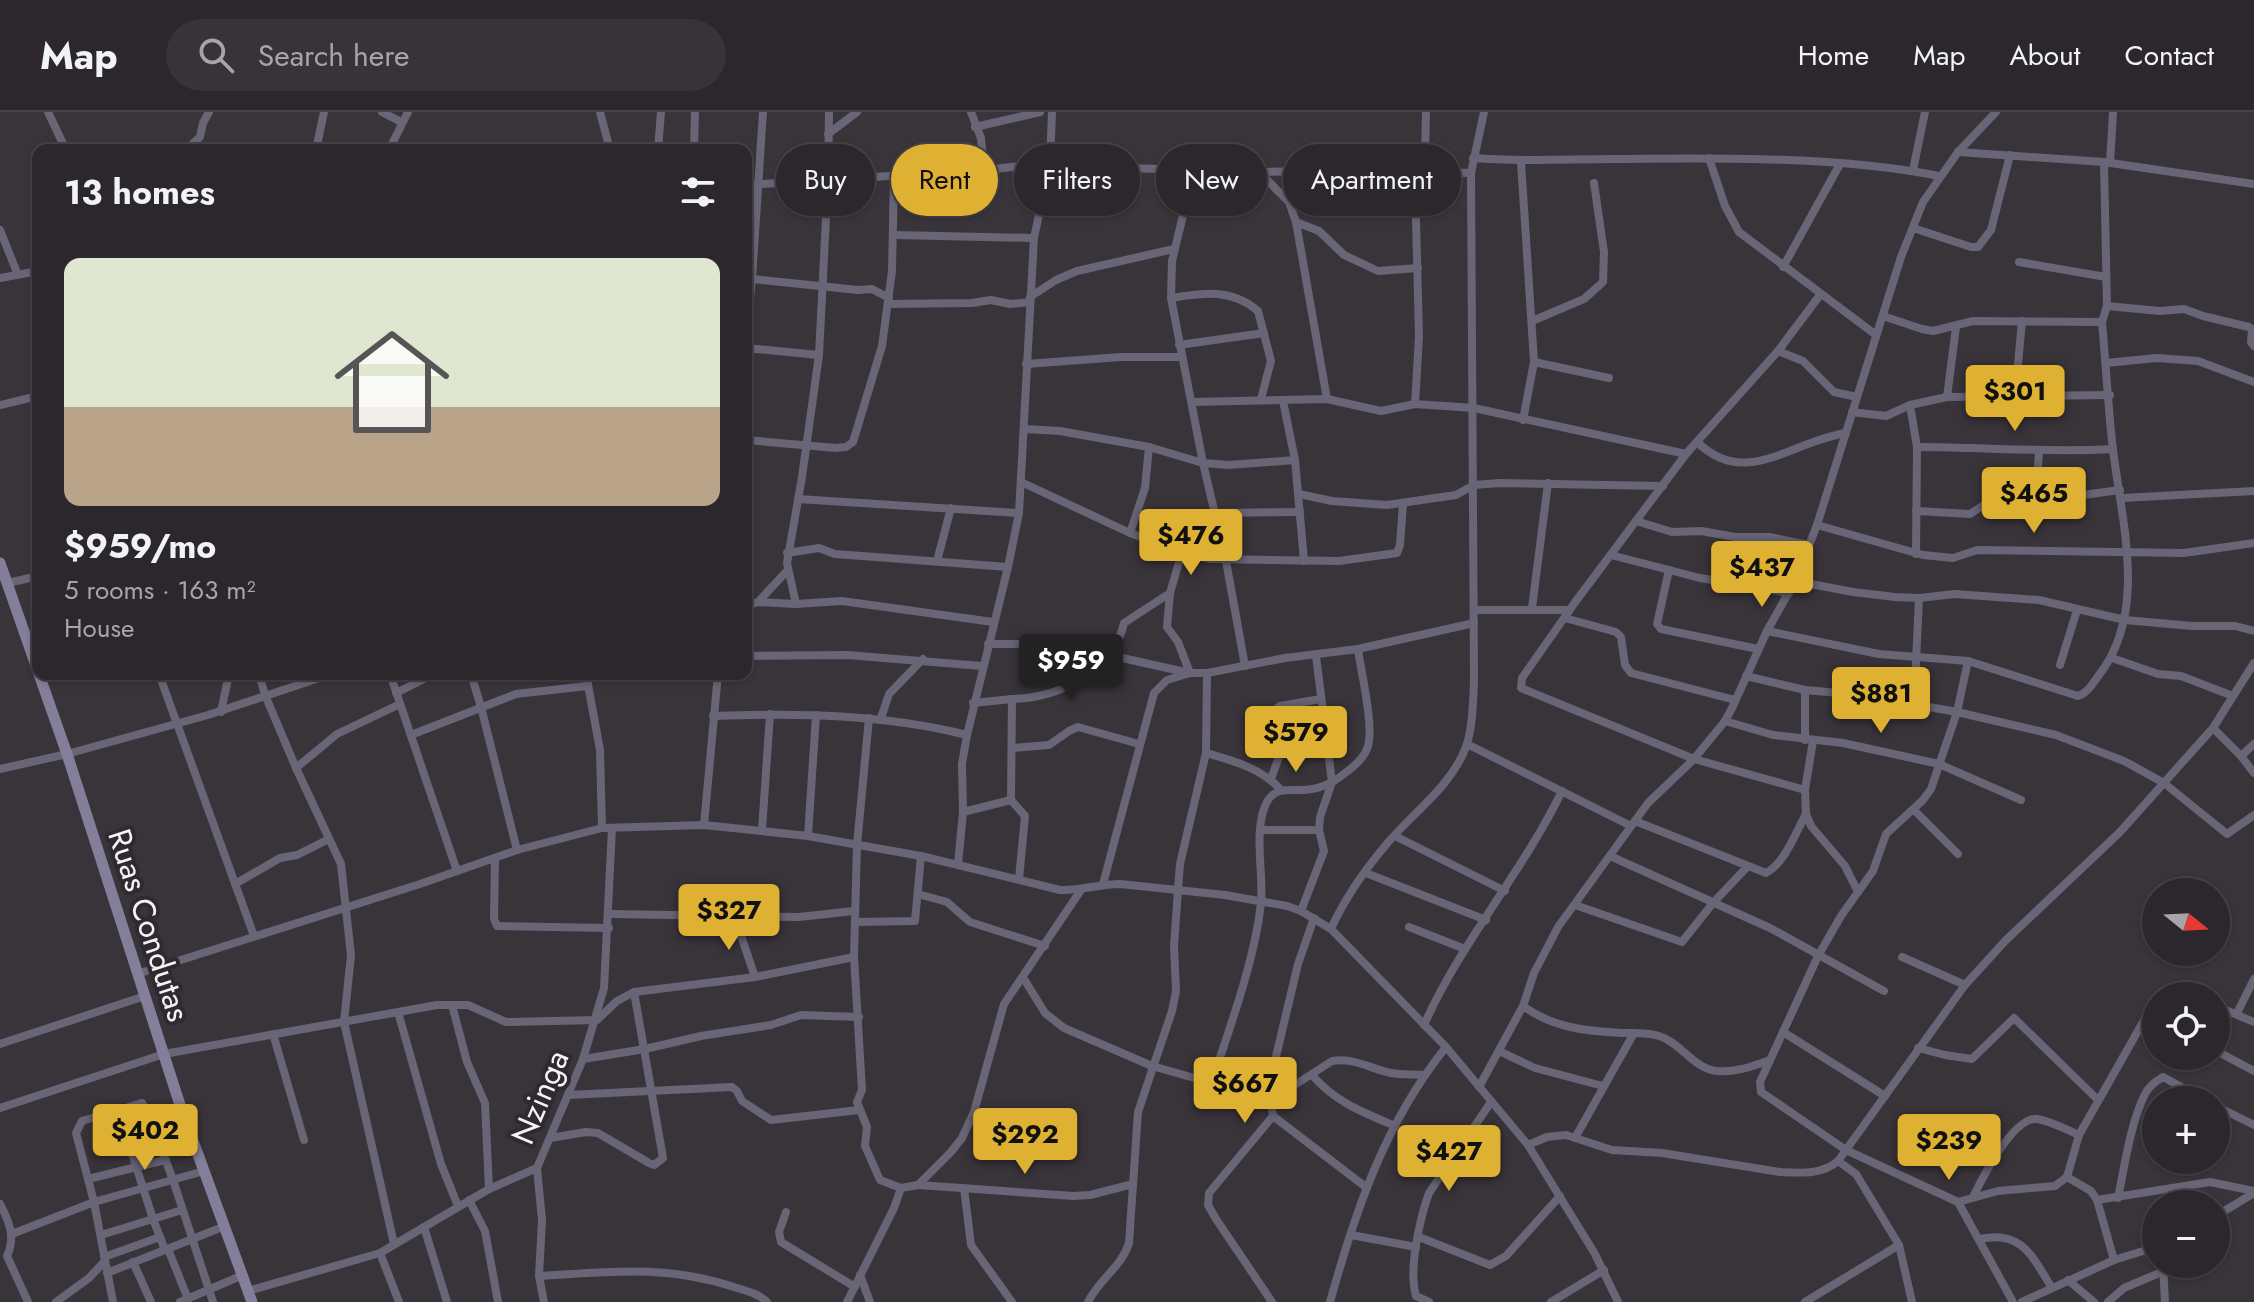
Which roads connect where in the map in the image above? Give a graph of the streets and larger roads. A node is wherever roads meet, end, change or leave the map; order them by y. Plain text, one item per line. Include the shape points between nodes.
1 (48, 112) edge
2 (209, 112) edge
3 (324, 112) edge
4 (382, 112) edge
5 (408, 112) edge
6 (600, 112) edge
7 (661, 112) edge
8 (695, 112) edge
9 (763, 112) edge
10 (829, 112) edge
11 (857, 112) edge
12 (971, 112) edge
13 (1040, 112) edge
14 (1053, 112) edge
15 (1426, 112) edge
16 (1484, 112) edge
17 (1925, 112) edge
18 (2113, 112) edge
19 (1992, 113) edge
20 (401, 122) junction
21 (975, 127) junction
22 (828, 134) junction
23 (63, 144) edge
24 (192, 144) edge
25 (317, 144) edge
26 (392, 144) edge
27 (608, 144) edge
28 (658, 144) edge
29 (694, 144) edge
30 (828, 144) edge
31 (982, 144) edge
32 (1051, 144) edge
33 (1425, 144) edge
34 (1958, 152) junction
35 (2010, 155) junction
36 (1473, 158) junction
37 (1709, 158) junction
38 (1521, 162) junction
39 (2107, 163) junction
40 (1840, 164) junction
41 (1913, 170) junction
42 (1461, 173) edge
43 (1471, 173) junction
44 (1939, 176) junction
45 (1267, 180) edge
46 (776, 183) edge
47 (1594, 183) dead end
48 (2254, 184) edge
49 (752, 185) edge
50 (757, 185) junction
51 (826, 216) edge
52 (894, 216) edge
53 (1039, 216) edge
54 (1183, 216) edge
55 (1416, 216) edge
56 (1296, 222) junction
57 (1913, 228) junction
58 (0, 230) edge
59 (894, 235) junction
60 (1034, 238) junction
61 (1174, 249) junction
62 (2019, 262) dead end
63 (1783, 267) junction
64 (1418, 268) junction
65 (32, 272) edge
66 (18, 275) junction
67 (2106, 277) junction
68 (0, 278) edge
69 (752, 279) joint
70 (823, 287) junction
71 (1820, 295) junction
72 (1171, 298) junction
73 (1030, 299) junction
74 (889, 301) junction
75 (2107, 306) junction
76 (1883, 316) junction
77 (1532, 321) junction
78 (2022, 321) junction
79 (2102, 322) junction
80 (1956, 327) junction
81 (1264, 333) junction
82 (1876, 335) junction
83 (1179, 345) junction
84 (2254, 346) edge
85 (752, 349) edge
86 (1778, 351) junction
87 (819, 355) junction
88 (1182, 357) junction
89 (1534, 362) junction
90 (2106, 363) junction
91 (1026, 364) junction
92 (1609, 378) dead end
93 (2254, 382) edge
94 (2110, 395) junction
95 (2015, 396) junction
96 (32, 397) edge
97 (1857, 397) junction
98 (1947, 397) junction
99 (1261, 399) junction
100 (1327, 399) junction
101 (1283, 401) junction
102 (1192, 402) junction
103 (1415, 404) junction
104 (0, 405) edge
105 (1910, 405) junction
106 (1474, 408) junction
107 (1852, 412) junction
108 (1523, 420) junction
109 (1024, 429) junction
110 (1846, 433) junction
111 (752, 441) edge
112 (1697, 442) junction
113 (807, 447) junction
114 (1149, 447) junction
115 (1917, 447) junction
116 (2113, 449) junction
117 (2039, 452) junction
118 (1686, 454) junction
119 (1295, 460) junction
120 (1203, 463) junction
121 (1021, 482) junction
122 (1548, 483) junction
123 (1474, 485) junction
124 (1663, 486) junction
125 (2254, 491) edge
126 (1299, 494) junction
127 (2121, 494) junction
128 (798, 499) junction
129 (2036, 501) junction
130 (1403, 504) junction
131 (951, 508) junction
132 (1916, 511) junction
133 (1300, 512) junction
134 (1019, 513) junction
135 (1216, 513) junction
136 (1636, 521) junction
137 (1817, 525) junction
138 (1130, 533) junction
139 (2254, 543) edge
140 (1809, 545) junction
141 (2127, 551) junction
142 (1182, 552) junction
143 (787, 553) junction
144 (1916, 554) junction
145 (1611, 555) junction
146 (937, 561) junction
147 (1226, 561) junction
148 (1304, 561) junction
149 (0, 563) edge
150 (1008, 567) junction
151 (1669, 570) junction
152 (787, 571) junction
153 (32, 577) edge
154 (1795, 581) junction
155 (8, 583) junction
156 (1170, 593) junction
157 (1789, 593) junction
158 (1919, 598) junction
159 (758, 602) junction
160 (752, 604) edge
161 (796, 604) junction
162 (1532, 608) junction
163 (1474, 610) junction
164 (2077, 610) junction
165 (1568, 614) junction
166 (2125, 620) junction
167 (993, 622) junction
168 (1474, 623) junction
169 (1767, 631) junction
170 (2254, 631) edge
171 (988, 644) junction
172 (1358, 649) junction
173 (1758, 649) junction
174 (32, 653) edge
175 (1109, 655) junction
176 (752, 656) edge
177 (1316, 656) junction
178 (1915, 656) junction
179 (2112, 658) junction
180 (923, 659) junction
181 (1968, 661) junction
182 (2254, 663) edge
183 (2060, 665) dead end
184 (982, 666) junction
185 (1245, 666) junction
186 (1190, 673) junction
187 (1207, 673) junction
188 (1746, 676) junction
189 (41, 680) edge
190 (161, 680) edge
191 (228, 680) edge
192 (261, 680) edge
193 (312, 680) edge
194 (392, 680) edge
195 (422, 680) edge
196 (473, 680) edge
197 (586, 680) edge
198 (717, 680) edge
199 (587, 686) junction
200 (1805, 690) junction
201 (396, 693) junction
202 (265, 695) junction
203 (2233, 696) junction
204 (1012, 699) junction
205 (1321, 699) junction
206 (1735, 700) junction
207 (973, 703) junction
208 (400, 704) junction
209 (1914, 705) junction
210 (481, 707) junction
211 (221, 712) junction
212 (1957, 712) junction
213 (770, 714) junction
214 (816, 715) junction
215 (713, 716) junction
216 (869, 718) junction
217 (881, 718) junction
218 (1725, 721) junction
219 (179, 723) junction
220 (2213, 728) junction
221 (411, 735) junction
222 (967, 735) junction
223 (1809, 741) junction
224 (1139, 744) junction
225 (1467, 744) junction
226 (2254, 744) edge
227 (1012, 748) junction
228 (1206, 753) junction
229 (67, 754) junction
230 (2241, 756) junction
231 (1694, 759) junction
232 (1939, 764) junction
233 (296, 768) junction
234 (0, 769) edge
235 (2254, 773) edge
236 (1271, 779) junction
237 (1332, 782) junction
238 (2164, 783) junction
239 (1281, 790) junction
240 (1805, 790) junction
241 (1562, 791) junction
242 (1011, 800) junction
243 (2021, 800) dead end
244 (1914, 810) junction
245 (963, 812) junction
246 (1806, 814) junction
247 (2254, 815) edge
248 (1633, 824) junction
249 (704, 825) junction
250 (607, 828) junction
251 (762, 830) junction
252 (1262, 830) junction
253 (1319, 830) junction
254 (808, 836) junction
255 (1395, 836) junction
256 (329, 839) junction
257 (857, 845) junction
258 (517, 850) junction
259 (1958, 854) dead end
260 (921, 856) junction
261 (1610, 856) junction
262 (495, 858) junction
263 (958, 864) junction
264 (1747, 867) junction
265 (457, 871) junction
266 (1366, 873) junction
267 (1019, 879) junction
268 (235, 884) junction
269 (1103, 884) junction
270 (1081, 890) junction
271 (1178, 890) junction
272 (1505, 891) junction
273 (1858, 892) junction
274 (918, 894) junction
275 (1261, 902) junction
276 (1713, 903) junction
277 (1575, 905) junction
278 (346, 907) junction
279 (854, 911) junction
280 (1301, 911) junction
281 (610, 914) junction
282 (734, 915) junction
283 (1314, 918) junction
284 (1486, 920) junction
285 (855, 922) junction
286 (1409, 927) dead end
287 (609, 928) junction
288 (1331, 929) junction
289 (254, 936) junction
290 (1045, 946) junction
291 (1465, 949) junction
292 (1818, 956) junction
293 (854, 957) junction
294 (1902, 957) dead end
295 (137, 974) junction
296 (755, 977) junction
297 (1024, 979) junction
298 (2254, 979) edge
299 (1965, 985) junction
300 (1884, 991) dead end
301 (634, 992) junction
302 (145, 996) junction
303 (452, 1005) junction
304 (1523, 1006) junction
305 (2230, 1011) edge
306 (398, 1012) junction
307 (2237, 1013) junction
308 (859, 1017) junction
309 (597, 1020) junction
310 (344, 1022) junction
311 (2254, 1022) edge
312 (2142, 1024) edge
313 (1424, 1025) junction
314 (1783, 1032) junction
315 (1634, 1033) junction
316 (273, 1034) junction
317 (0, 1044) edge
318 (1446, 1047) junction
319 (1918, 1048) junction
320 (645, 1049) junction
321 (1499, 1051) junction
322 (164, 1054) junction
323 (2230, 1058) edge
324 (583, 1059) junction
325 (1770, 1060) junction
326 (1152, 1066) junction
327 (2254, 1071) edge
328 (1312, 1075) junction
329 (1424, 1075) junction
330 (1269, 1086) junction
331 (1603, 1086) junction
332 (2150, 1086) edge
333 (2179, 1086) edge
334 (1479, 1087) junction
335 (652, 1092) junction
336 (568, 1095) junction
337 (1885, 1096) junction
338 (2098, 1100) junction
339 (1491, 1102) junction
340 (2142, 1104) edge
341 (0, 1108) edge
342 (181, 1108) junction
343 (118, 1110) junction
344 (859, 1110) junction
345 (2230, 1113) edge
346 (1273, 1116) junction
347 (150, 1118) junction
348 (1393, 1125) junction
349 (2254, 1125) edge
350 (2079, 1135) junction
351 (550, 1138) junction
352 (1575, 1138) junction
353 (304, 1140) dead end
354 (1528, 1145) junction
355 (1846, 1150) junction
356 (165, 1160) junction
357 (1838, 1161) junction
358 (537, 1168) junction
359 (139, 1169) junction
360 (204, 1171) junction
361 (2067, 1177) junction
362 (88, 1179) junction
363 (173, 1180) junction
364 (1133, 1184) junction
365 (918, 1185) junction
366 (901, 1188) junction
367 (964, 1188) junction
368 (1367, 1188) junction
369 (144, 1189) junction
370 (489, 1189) junction
371 (2254, 1192) edge
372 (1974, 1195) junction
373 (1560, 1196) junction
374 (2118, 1198) junction
375 (469, 1200) junction
376 (2097, 1200) junction
377 (94, 1202) junction
378 (1958, 1202) junction
379 (0, 1204) edge
380 (458, 1206) junction
381 (2230, 1207) edge
382 (182, 1210) junction
383 (786, 1212) dead end
384 (153, 1219) junction
385 (225, 1226) junction
386 (424, 1227) junction
387 (12, 1234) junction
388 (101, 1235) junction
389 (1351, 1235) junction
390 (160, 1237) junction
391 (1419, 1237) junction
392 (192, 1239) junction
393 (1980, 1239) junction
394 (394, 1244) junction
395 (1899, 1245) junction
396 (1416, 1247) junction
397 (166, 1250) junction
398 (2142, 1251) edge
399 (380, 1253) junction
400 (3, 1257) edge
401 (105, 1259) junction
402 (2114, 1260) junction
403 (133, 1262) junction
404 (1604, 1270) junction
405 (107, 1273) junction
406 (860, 1274) junction
407 (243, 1275) junction
408 (539, 1276) junction
409 (2143, 1278) edge
410 (2164, 1278) edge
411 (2068, 1280) junction
412 (855, 1287) junction
413 (2052, 1288) junction
414 (209, 1290) junction
415 (250, 1296) edge
416 (1090, 1300) edge
417 (182, 1301) edge
418 (28, 1302) edge
419 (56, 1302) edge
420 (113, 1302) edge
421 (151, 1302) edge
422 (213, 1302) edge
423 (399, 1302) edge
424 (447, 1302) edge
425 (498, 1302) edge
426 (544, 1302) edge
427 (767, 1302) edge
428 (847, 1302) edge
429 (870, 1302) edge
430 (1012, 1302) edge
431 (1272, 1302) edge
432 (1330, 1302) edge
433 (1429, 1302) edge
434 (1551, 1302) edge
435 (1618, 1302) edge
436 (1805, 1302) edge
437 (1912, 1302) edge
438 (2013, 1302) edge
439 (2022, 1302) edge
440 (2094, 1302) edge
441 (2108, 1302) edge
442 (2165, 1302) edge

1 - 23 street
2 - 24 street
3 - 25 street
4 - 20 street
5 - 20 street
6 - 27 street
7 - 28 street
8 - 29 street
9 - 50 street
10 - 22 street
11 - 22 street
12 - 21 street
13 - 21 street
14 - 32 street
15 - 33 street
16 - 36 street
17 - 41 street
18 - 39 street
19 - 34 street
20 - 26 street
21 - 31 street
22 - 30 street
34 - 35 street
34 - 44 street
35 - 39 street
35 - 57 street via 1991,230 1978,247
36 - 38 street
36 - 43 street
37 - 38 street
37 - 40 street
37 - 63 street via 1739,232
38 - 77 street
39 - 48 street
39 - 67 street
40 - 41 street
40 - 63 street
41 - 44 street
42 - 43 street
43 - 106 street
44 - 57 street
45 - 56 street via 1289,202
46 - 50 street
47 - 77 street via 1603,282 1584,299
49 - 50 street
50 - 69 street
51 - 70 street
52 - 59 street
53 - 60 street
54 - 61 street
55 - 64 street
56 - 64 street via 1319,231 1347,258 1378,271
56 - 100 street
57 - 76 street
58 - 66 street
59 - 60 street
59 - 74 street
60 - 73 street
61 - 72 street
61 - 73 street via 1077,271
62 - 67 street
63 - 71 street
64 - 103 street
65 - 66 street
66 - 68 street
67 - 75 street
69 - 70 street
70 - 74 street via 868,289
70 - 87 street
71 - 82 street
71 - 86 street
72 - 81 street via 1216,292 1236,297 1258,311
72 - 83 street
73 - 74 street via 1010,304
73 - 91 street
74 - 113 street via 882,346 853,442 846,447
75 - 79 street
75 - 84 street via 2184,309 2249,327
76 - 80 street via 1933,331
76 - 82 street
77 - 89 street
78 - 79 street
78 - 80 street via 1973,321
78 - 95 street
79 - 90 street
80 - 98 street
81 - 83 street
81 - 99 street via 1271,368
82 - 97 street
83 - 88 street
85 - 87 street
86 - 97 street via 1803,361 1834,392
86 - 112 street
87 - 113 street
88 - 91 street
88 - 102 street
89 - 92 street
89 - 108 street
90 - 93 street via 2198,361
90 - 94 street
91 - 109 street
94 - 95 street
94 - 116 street
95 - 98 street
96 - 104 street
97 - 107 street
98 - 105 street
99 - 101 street
99 - 102 street
100 - 101 street
100 - 103 street via 1381,411
101 - 119 street
102 - 120 street
103 - 106 street
105 - 107 street via 1886,416
105 - 115 street
106 - 108 street
106 - 123 street
107 - 110 street
108 - 118 street
109 - 114 street
109 - 121 street
110 - 112 street via 1743,464 1712,457
110 - 137 street
111 - 113 street
112 - 118 street
113 - 128 street
114 - 120 street
114 - 138 street via 1145,488
115 - 117 street
115 - 132 street
116 - 117 street
116 - 127 street
117 - 129 street
118 - 124 street
119 - 120 street
119 - 126 street
120 - 135 street
121 - 134 street
121 - 138 street
122 - 123 street
122 - 124 street
122 - 162 street
123 - 130 street via 1456,495
123 - 163 street
124 - 136 street
125 - 127 street
126 - 130 street via 1355,504
126 - 133 street
127 - 129 street
127 - 141 street
128 - 131 street
128 - 143 street
129 - 132 street via 1984,505 1970,514
130 - 148 street via 1397,553
131 - 134 street
131 - 146 street
132 - 144 street
133 - 135 street
133 - 148 street
134 - 150 street
135 - 147 street
136 - 140 street via 1672,532 1769,537
136 - 145 street
137 - 140 street
137 - 144 street
138 - 142 street
139 - 141 street via 2184,553
140 - 154 street
141 - 144 street via 1977,550 1953,558
141 - 166 street
142 - 147 street
142 - 156 street
143 - 146 street via 819,548 835,554
143 - 152 street
145 - 151 street
145 - 165 street
146 - 150 street
147 - 148 street
147 - 185 street
149 - 155 street, Ruas Condutas
150 - 167 street
151 - 157 street
151 - 173 street via 1658,614 1661,629
152 - 159 street
152 - 161 street
153 - 155 street
154 - 157 street
154 - 158 street
155 - 174 street, Ruas Condutas
156 - 175 street via 1124,623
156 - 186 street via 1167,627
157 - 169 street
158 - 164 street via 2010,597
158 - 178 street
159 - 160 street
159 - 161 street
161 - 167 street via 842,601
162 - 163 street
162 - 165 street
163 - 168 street
164 - 166 street
164 - 183 street
165 - 206 street via 1616,632 1631,673
165 - 231 street via 1522,678 1523,690
166 - 170 street
166 - 179 street
167 - 171 street
168 - 172 street
168 - 225 street
169 - 173 street
169 - 178 street via 1879,654
171 - 175 street via 1075,644
171 - 184 street
172 - 177 street
172 - 237 street via 1369,717 1368,748
173 - 188 street
175 - 186 street
175 - 204 street via 1072,685 1038,698
176 - 180 street
177 - 185 street
177 - 205 street
178 - 181 street
178 - 209 street
179 - 181 street via 2078,696
179 - 203 street
180 - 184 street
180 - 217 street via 889,694
181 - 212 street
182 - 203 street
184 - 207 street
185 - 187 street
186 - 187 street
186 - 224 street via 1167,680 1154,693
187 - 228 street
188 - 200 street
188 - 206 street
189 - 229 street, Ruas Condutas
190 - 219 street
191 - 211 street
192 - 202 street
193 - 202 street
194 - 201 street
195 - 201 street
196 - 210 street
197 - 199 street, Nzinga
198 - 215 street
199 - 210 street via 522,692
199 - 250 street, Nzinga via 599,737
200 - 209 street
200 - 223 street
201 - 208 street
202 - 211 street
202 - 233 street
203 - 220 street
204 - 207 street
204 - 227 street
205 - 236 street via 1277,708 1280,754
205 - 237 street
206 - 218 street
207 - 222 street
208 - 221 street
208 - 233 street via 337,734
209 - 212 street
210 - 221 street
210 - 258 street
211 - 219 street
212 - 232 street
212 - 238 street via 2056,735
213 - 214 street
213 - 215 street
213 - 251 street
214 - 216 street
214 - 254 street
215 - 249 street
216 - 217 street
216 - 257 street
217 - 222 street
218 - 223 street
218 - 231 street
219 - 229 street
219 - 268 street
220 - 230 street
220 - 238 street
221 - 265 street
222 - 245 street
223 - 232 street
223 - 240 street
224 - 227 street via 1078,727 1049,745
224 - 269 street
225 - 241 street
225 - 255 street via 1439,789
226 - 230 street
227 - 242 street
228 - 236 street
228 - 271 street
229 - 234 street
229 - 295 street, Ruas Condutas
230 - 235 street
231 - 240 street
231 - 248 street
232 - 243 street
232 - 244 street via 1931,789
233 - 256 street
236 - 239 street
237 - 239 street via 1315,790
237 - 253 street
238 - 247 street via 2227,834
238 - 299 street
239 - 252 street via 1268,800
240 - 246 street
241 - 248 street
241 - 272 street
242 - 245 street
242 - 267 street via 1025,816
244 - 259 street
244 - 273 street via 1886,834 1873,871
245 - 263 street
246 - 264 street via 1771,872
246 - 273 street
248 - 261 street
248 - 264 street
249 - 250 street
249 - 251 street
250 - 258 street
250 - 281 street, Nzinga
251 - 254 street
252 - 253 street
252 - 275 street
253 - 280 street via 1324,851
254 - 257 street
255 - 266 street
255 - 272 street
256 - 268 street via 280,858
256 - 278 street via 341,864
257 - 260 street
257 - 279 street
258 - 262 street
260 - 263 street
260 - 274 street
261 - 276 street
261 - 277 street
262 - 265 street
262 - 287 street via 497,926
263 - 267 street
264 - 276 street
265 - 278 street
266 - 284 street
266 - 288 street
267 - 270 street
268 - 289 street
269 - 270 street
269 - 271 street
270 - 290 street
271 - 275 street
271 - 326 street via 1176,991
272 - 284 street
273 - 292 street
274 - 285 street via 912,923
274 - 290 street via 947,902 970,922
275 - 280 street
275 - 326 street via 1251,954 1213,1078 1205,1081
276 - 277 street via 1682,942
276 - 292 street
277 - 304 street via 1549,941
278 - 289 street
278 - 310 street via 351,963
279 - 282 street via 799,917
279 - 285 street
280 - 283 street
281 - 282 street
281 - 287 street, Nzinga
282 - 296 street
283 - 288 street
283 - 330 street
284 - 291 street
285 - 293 street
286 - 291 street
287 - 309 street, Nzinga
288 - 313 street
289 - 295 street
290 - 297 street
291 - 313 street
292 - 300 street
292 - 314 street
293 - 296 street
293 - 308 street
294 - 299 street
295 - 302 street, Ruas Condutas
296 - 301 street
297 - 326 street via 1056,1024
297 - 365 street via 1000,1016 970,1123 951,1152
298 - 307 street
299 - 319 street
301 - 309 street
301 - 320 street
302 - 317 street
302 - 322 street, Ruas Condutas
303 - 306 street
303 - 309 street via 468,1005 506,1022
303 - 370 street via 485,1103
304 - 315 street via 1551,1023
304 - 321 street
305 - 307 street
306 - 310 street
306 - 380 street
307 - 311 street
308 - 320 street via 801,1015
308 - 344 street
309 - 324 street, Nzinga
310 - 316 street
310 - 394 street
312 - 338 street
313 - 318 street
314 - 325 street
314 - 337 street
315 - 325 street via 1669,1040 1714,1071
315 - 331 street
316 - 322 street
316 - 353 street
318 - 329 street
318 - 334 street
319 - 337 street
319 - 338 street via 1972,1059 2014,1018
320 - 324 street
320 - 335 street
321 - 331 street
321 - 334 street
322 - 341 street
322 - 342 street, Ruas Condutas
323 - 327 street
324 - 336 street, Nzinga
325 - 355 street via 1761,1092
326 - 364 street via 1138,1112
328 - 329 street via 1339,1059 1390,1073
328 - 330 street via 1290,1088
328 - 348 street via 1331,1095
329 - 348 street
330 - 346 street
331 - 352 street
332 - 333 street via 2163,1077
334 - 339 street
335 - 336 street
335 - 344 street via 732,1087 742,1101 777,1121
335 - 351 street via 660,1162 649,1163 598,1133
336 - 351 street, Nzinga
337 - 355 street
338 - 350 street
339 - 354 street
339 - 391 street via 1429,1193
340 - 374 street
342 - 347 street
342 - 360 street, Ruas Condutas
343 - 347 street via 142,1103
343 - 359 street
343 - 362 street via 77,1127
344 - 366 street via 877,1176
345 - 349 street
346 - 368 street
346 - 431 street via 1209,1193 1208,1205
347 - 356 street
348 - 368 street
350 - 361 street
350 - 372 street via 2036,1119 2024,1122 1996,1154
351 - 358 street, Nzinga
352 - 354 street via 1556,1135
352 - 357 street via 1612,1150 1780,1172 1822,1170
354 - 373 street
355 - 357 street
355 - 378 street
356 - 359 street
356 - 363 street
357 - 395 street via 1856,1174
358 - 370 street, Nzinga
358 - 408 street via 542,1220
359 - 362 street
359 - 369 street
360 - 363 street
360 - 385 street, Ruas Condutas
361 - 372 street via 2055,1186
361 - 376 street
362 - 377 street
363 - 369 street
363 - 382 street
364 - 367 street via 1083,1196
364 - 416 street via 1126,1255
365 - 366 street
365 - 367 street
366 - 406 street
367 - 430 street via 971,1245
368 - 389 street
369 - 377 street
369 - 384 street
370 - 375 street, Nzinga
371 - 374 street via 2210,1182
371 - 381 street
372 - 378 street
373 - 391 street via 1506,1256 1490,1265
373 - 404 street
374 - 376 street
375 - 380 street, Nzinga
375 - 425 street via 485,1231
376 - 402 street
377 - 387 street
377 - 388 street
378 - 393 street
379 - 387 street
380 - 386 street, Nzinga
382 - 384 street
382 - 392 street
383 - 412 street via 781,1242
384 - 388 street
384 - 390 street
385 - 392 street
385 - 407 street, Ruas Condutas
386 - 394 street, Nzinga
386 - 424 street
387 - 400 street
388 - 401 street
389 - 396 street
389 - 432 street
390 - 397 street
390 - 401 street
391 - 396 street
392 - 397 street
392 - 414 street
393 - 413 street via 1996,1235 2015,1240
393 - 438 street
394 - 399 street, Nzinga
395 - 436 street
395 - 437 street
396 - 433 street via 1414,1288 1416,1296
397 - 403 street
397 - 417 street
398 - 402 street
399 - 415 street, Nzinga
399 - 423 street
400 - 418 street
401 - 405 street
401 - 419 street
402 - 411 street
403 - 405 street
403 - 421 street
404 - 434 street
404 - 435 street
405 - 420 street
406 - 412 street
406 - 429 street
407 - 414 street
407 - 415 street, Ruas Condutas
408 - 426 street
408 - 427 street via 679,1273 759,1295
409 - 441 street
410 - 442 street
411 - 413 street
411 - 440 street
412 - 428 street
413 - 439 street
414 - 417 street
414 - 422 street

